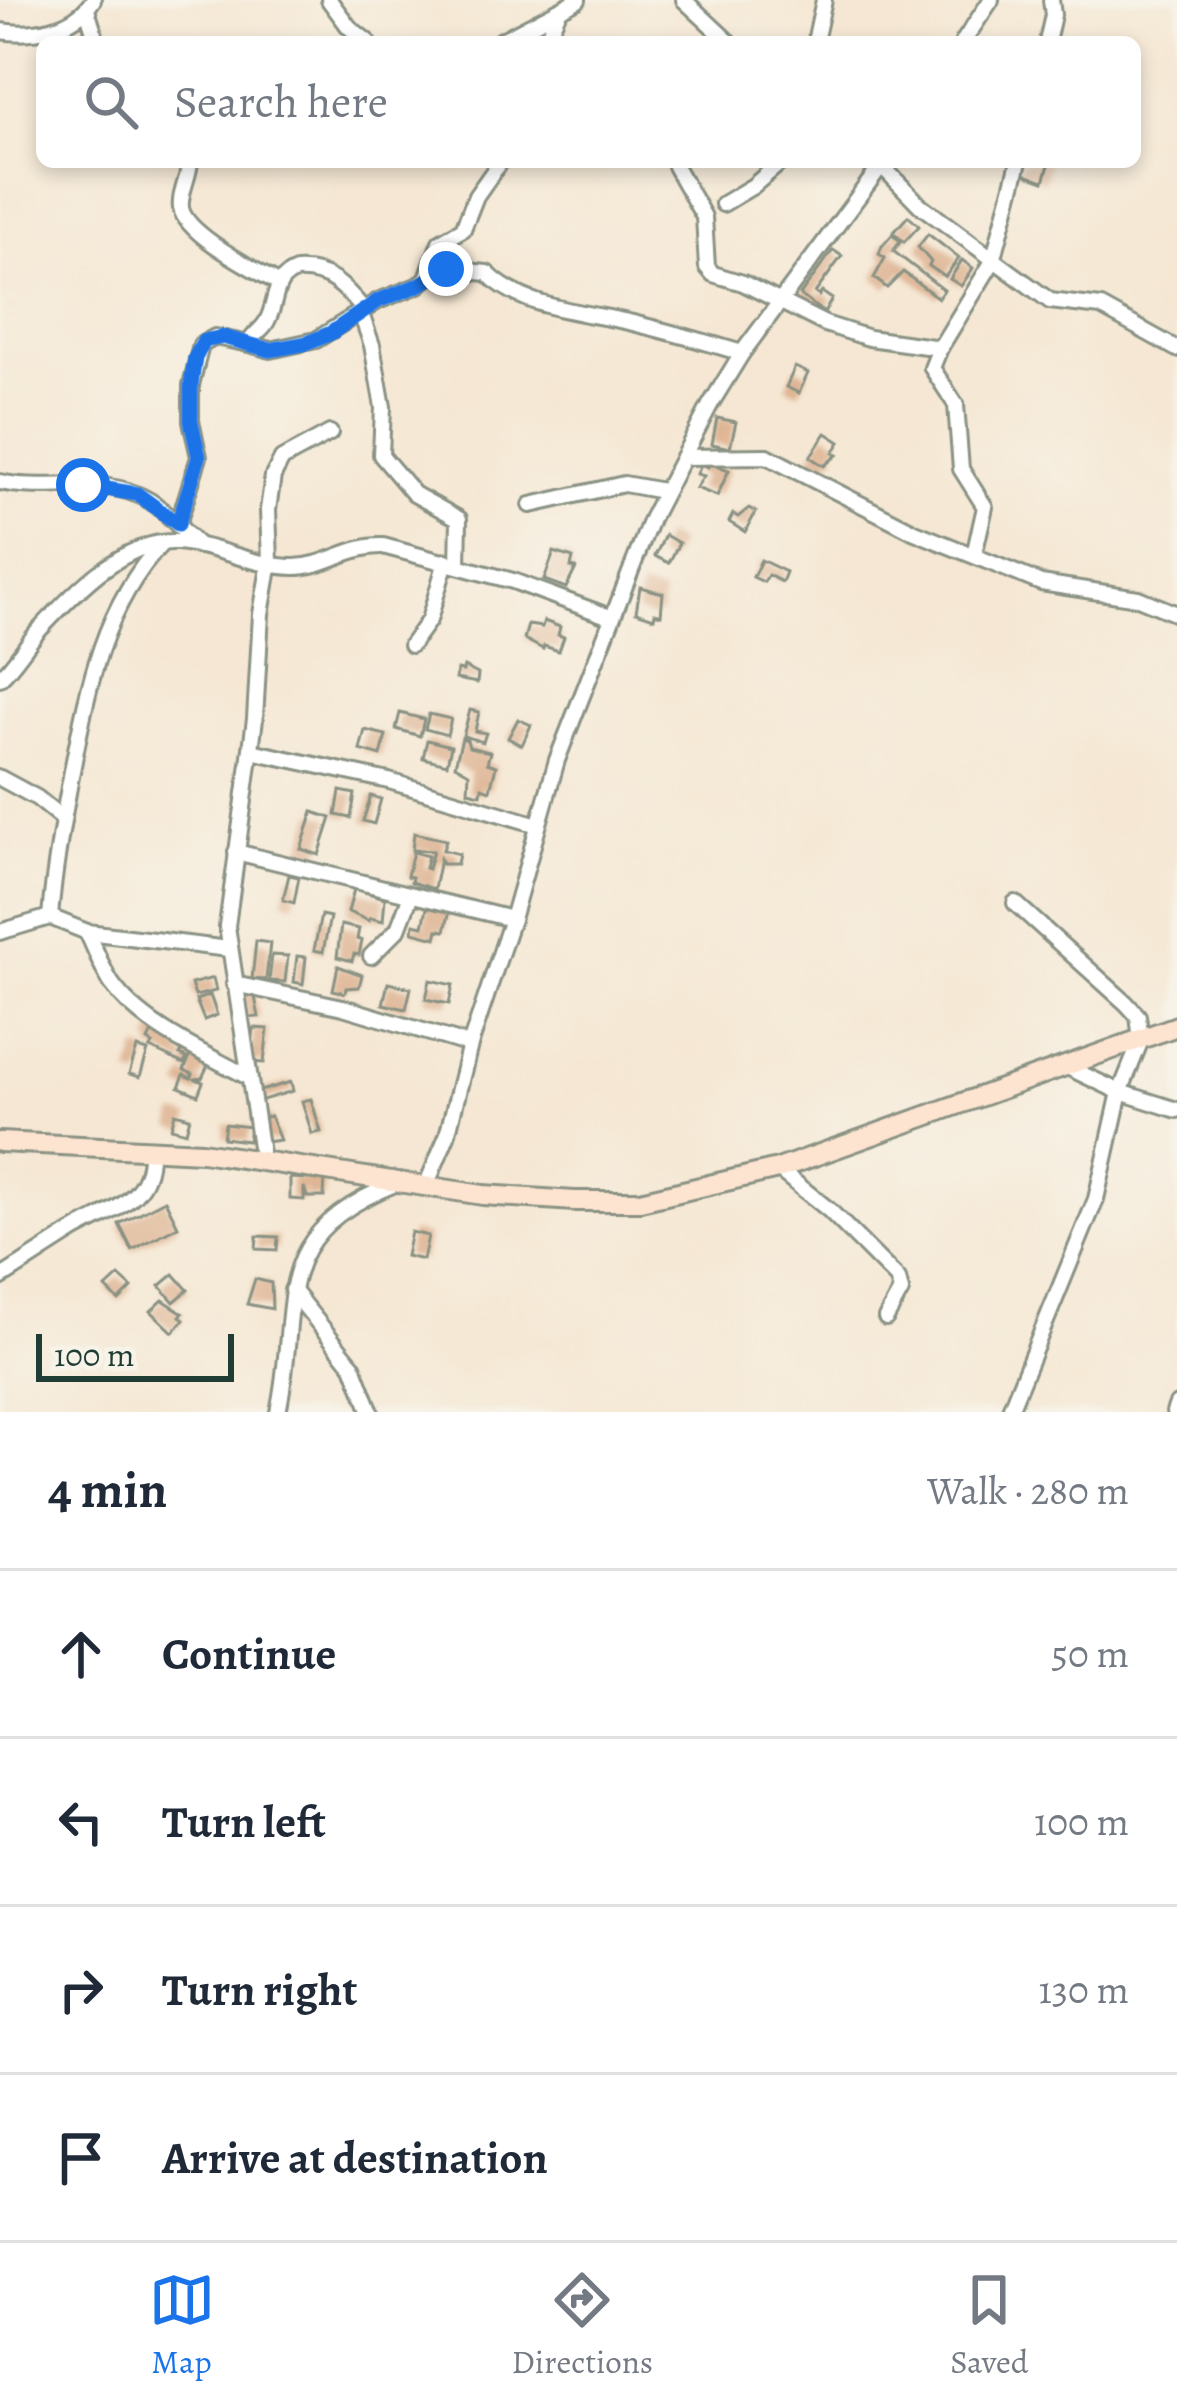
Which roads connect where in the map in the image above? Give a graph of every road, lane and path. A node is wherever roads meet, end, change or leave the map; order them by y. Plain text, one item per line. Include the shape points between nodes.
1 (329, 0) edge
2 (578, 0) edge
3 (684, 0) edge
4 (824, 0) edge
5 (991, 0) edge
6 (1051, 0) edge
7 (90, 5) edge
8 (559, 11) junction
9 (0, 31) edge
10 (96, 36) edge
11 (360, 36) edge
12 (510, 36) edge
13 (548, 36) edge
14 (723, 36) edge
15 (816, 36) edge
16 (967, 36) edge
17 (1048, 36) edge
18 (189, 168) edge
19 (496, 168) edge
20 (675, 168) edge
21 (774, 168) edge
22 (880, 168) edge
23 (887, 168) edge
24 (1017, 168) edge
25 (723, 204) dead end
26 (993, 261) junction
27 (427, 278) junction
28 (278, 283) junction
29 (779, 300) junction
30 (362, 310) junction
31 (249, 344) junction
32 (940, 348) junction
33 (1177, 350) edge
34 (742, 353) junction
35 (330, 433) dead end
36 (683, 458) junction
37 (0, 482) edge
38 (663, 491) junction
39 (531, 505) dead end
40 (178, 524) junction
41 (162, 543) junction
42 (199, 546) junction
43 (974, 555) junction
44 (270, 562) junction
45 (452, 563) junction
46 (1177, 614) edge
47 (610, 616) junction
48 (411, 645) dead end
49 (0, 678) edge
50 (251, 751) junction
51 (0, 778) edge
52 (63, 819) junction
53 (538, 825) junction
54 (236, 852) junction
55 (411, 895) junction
56 (1015, 903) dead end
57 (50, 917) junction
58 (512, 919) junction
59 (0, 932) edge
60 (87, 932) junction
61 (229, 949) junction
62 (371, 956) dead end
63 (234, 984) junction
64 (1177, 1025) edge
65 (1141, 1040) junction
66 (470, 1045) junction
67 (1063, 1065) junction
68 (248, 1077) junction
69 (1120, 1092) junction
70 (1177, 1110) edge
71 (0, 1142) edge
72 (150, 1150) junction
73 (262, 1160) junction
74 (778, 1169) junction
75 (397, 1183) junction
76 (426, 1186) junction
77 (0, 1278) edge
78 (292, 1291) junction
79 (886, 1318) dead end
80 (1177, 1404) edge
81 (278, 1412) edge
82 (371, 1412) edge
83 (1009, 1412) edge
84 (1174, 1412) edge

1 - 11 street
2 - 8 street
3 - 14 street
4 - 15 street
5 - 16 street
6 - 17 street
7 - 9 street via 49,30
7 - 10 street
8 - 12 street
8 - 13 street
18 - 28 street via 185,217
19 - 27 street via 463,229 440,242
20 - 29 street via 704,218 709,271
21 - 25 street
22 - 29 street
23 - 26 street via 920,206
24 - 26 street
26 - 32 street
26 - 33 street via 1053,303 1101,307
27 - 30 street
27 - 34 street via 446,269 490,273 500,287 535,303
28 - 30 street via 296,271 322,273
28 - 31 street via 266,323
29 - 32 street via 869,338
29 - 34 street
30 - 31 street via 308,343 270,350
30 - 45 street via 383,407 381,455 414,494 459,519
31 - 40 street via 215,337 195,358 191,415 199,457
32 - 43 street via 932,368 956,405 961,469 985,507
34 - 36 street
35 - 44 street via 274,470
36 - 38 street
36 - 43 street via 766,456
37 - 40 street via 125,490
38 - 39 street via 624,484
38 - 47 street
40 - 42 street
41 - 42 street
41 - 49 street via 111,565
41 - 52 street via 126,590 90,677
42 - 44 street
43 - 46 street via 1041,583 1138,598
44 - 45 street via 308,566 363,545
44 - 50 street
45 - 47 street
45 - 48 street
47 - 53 street
50 - 53 street
50 - 54 street
51 - 52 street
52 - 57 street
53 - 58 street
54 - 55 street
54 - 61 street
55 - 58 street
55 - 62 street via 398,929
56 - 65 street via 1138,1016
57 - 59 street
57 - 60 street
58 - 66 street
60 - 61 street
60 - 68 street via 112,984 136,1009
61 - 63 street
63 - 66 street
63 - 68 street
64 - 65 street
65 - 67 street
65 - 69 street
66 - 76 street
67 - 69 street
67 - 74 street
68 - 73 street
69 - 70 street
69 - 83 street via 1096,1199
71 - 72 street
72 - 73 street
72 - 77 street via 147,1178 127,1204
73 - 75 street
74 - 76 street via 640,1201 538,1200
74 - 79 street via 898,1279 901,1291
75 - 76 street
75 - 78 street via 310,1239
78 - 81 street
78 - 82 street via 353,1366
80 - 84 street

